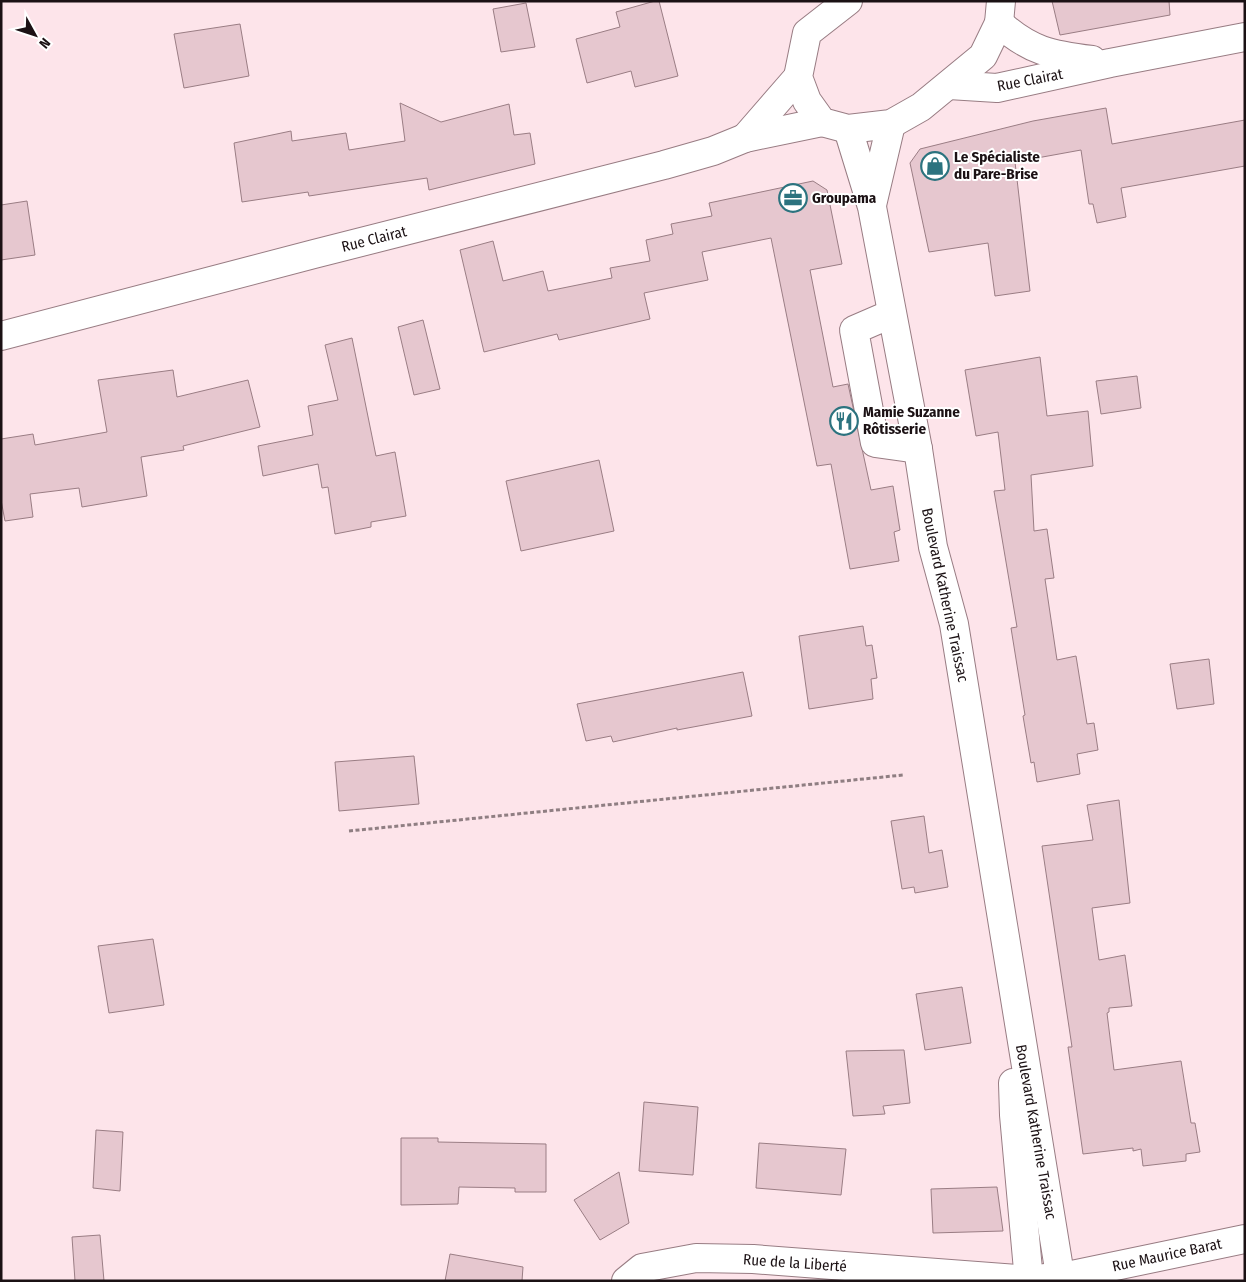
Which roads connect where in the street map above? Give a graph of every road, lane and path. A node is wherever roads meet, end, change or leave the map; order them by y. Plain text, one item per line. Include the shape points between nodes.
1 (848, 1) edge
2 (1000, 12) edge
3 (1245, 37) edge
4 (1110, 63) junction
5 (798, 77) junction
6 (949, 85) junction
7 (822, 122) junction
8 (891, 124) junction
9 (848, 129) junction
10 (745, 138) junction
11 (872, 207) junction
12 (891, 314) junction
13 (1, 336) edge
14 (918, 449) junction
15 (903, 775) dead end
16 (349, 831) dead end
17 (1011, 984) junction
18 (1245, 1238) edge
19 (1060, 1279) edge
20 (1029, 1280) edge
21 (626, 1281) edge

1 - 5 main road via 807,33
2 - 4 main road, Rue Clairat via 1018,40 1053,56
2 - 6 main road via 983,56
3 - 4 main road, Rue Clairat
4 - 6 main road, Rue Clairat via 997,88
5 - 7 main road via 807,101
5 - 10 main road, Rue Clairat
6 - 8 main road via 921,107
7 - 9 main road
7 - 10 main road, Rue Clairat
8 - 9 main road
8 - 11 main road, Boulevard Katherine Traissac
9 - 11 main road, Boulevard Katherine Traissac
10 - 13 main road, Rue Clairat via 664,166
11 - 12 main road, Boulevard Katherine Traissac
12 - 14 main road, Boulevard Katherine Traissac
12 - 14 main road via 854,330 873,433 875,443
14 - 17 main road, Boulevard Katherine Traissac via 933,547 954,624
15 - 16 path
17 - 19 main road, Boulevard Katherine Traissac
17 - 20 main road, Boulevard Katherine Traissac via 1014,1114
18 - 19 main road, Rue Maurice Barat
19 - 20 main road, Rue Maurice Barat
20 - 21 main road, Rue de la Liberté via 753,1259 696,1258 642,1268

